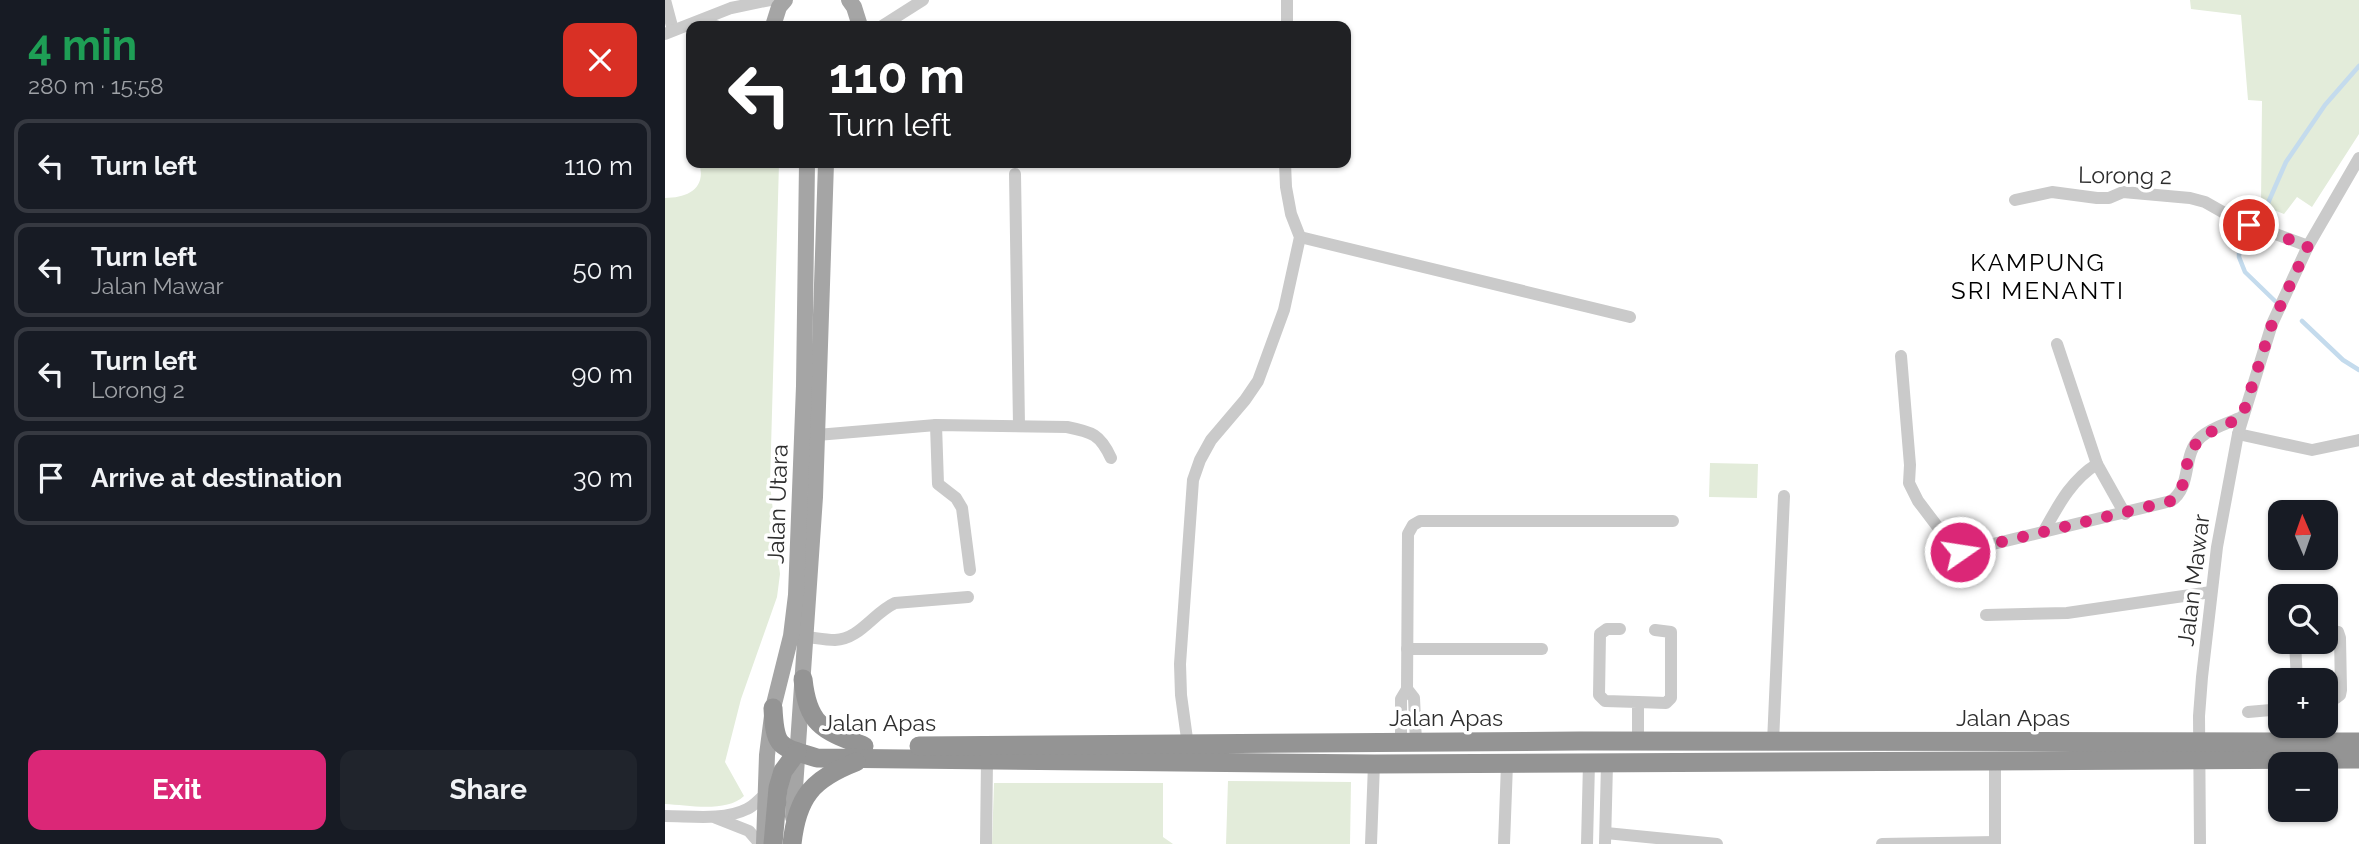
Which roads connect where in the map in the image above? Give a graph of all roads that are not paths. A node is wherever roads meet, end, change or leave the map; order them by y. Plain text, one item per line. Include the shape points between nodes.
1 (665, 0) edge
2 (770, 0) edge
3 (785, 0) edge
4 (849, 0) edge
5 (923, 0) edge
6 (1287, 0) edge
7 (698, 21) edge
8 (775, 21) edge
9 (859, 21) edge
10 (890, 21) edge
11 (1287, 21) edge
12 (686, 26) edge
13 (669, 32) edge
14 (2359, 158) edge
15 (807, 168) edge
16 (826, 168) edge
17 (1286, 168) edge
18 (1015, 174) dead end
19 (2015, 200) dead end
20 (1300, 237) junction
21 (2308, 246) junction
22 (1630, 317) dead end
23 (2057, 344) dead end
24 (1901, 356) dead end
25 (2242, 417) junction
26 (936, 425) junction
27 (1019, 425) junction
28 (2238, 434) junction
29 (817, 435) junction
30 (2359, 440) edge
31 (1111, 458) dead end
32 (2097, 464) junction
33 (1784, 496) dead end
34 (2125, 514) junction
35 (1673, 520) dead end
36 (2044, 531) junction
37 (970, 570) dead end
38 (2211, 592) junction
39 (968, 597) dead end
40 (1986, 615) dead end
41 (1620, 628) dead end
42 (1655, 631) dead end
43 (2338, 632) edge
44 (807, 638) junction
45 (1407, 649) junction
46 (1542, 649) dead end
47 (803, 679) junction
48 (2338, 696) edge
49 (1638, 702) junction
50 (773, 708) junction
51 (2268, 710) edge
52 (2248, 712) dead end
53 (2274, 738) edge
54 (2329, 738) edge
55 (1580, 741) junction
56 (1408, 742) junction
57 (1773, 742) junction
58 (2359, 742) edge
59 (1638, 743) junction
60 (1188, 746) junction
61 (2200, 750) junction
62 (797, 752) junction
63 (864, 753) junction
64 (2359, 759) edge
65 (987, 760) junction
66 (1996, 760) junction
67 (1374, 764) junction
68 (1507, 764) junction
69 (1598, 764) junction
70 (765, 795) junction
71 (665, 816) edge
72 (712, 817) junction
73 (1605, 839) edge
74 (1670, 842) edge
75 (1995, 843) edge
76 (762, 844) edge
77 (773, 844) edge
78 (792, 844) edge
79 (986, 844) edge
80 (1371, 844) edge
81 (1504, 844) edge
82 (1587, 844) edge
83 (1717, 844) edge
84 (1882, 844) edge
85 (2200, 844) edge

1 - 13 street
2 - 7 street
3 - 8 main road
4 - 9 main road
5 - 10 street
6 - 11 street
12 - 13 street
14 - 21 street, Jalan Mawar
15 - 50 main road, Jalan Utara via 796,595
16 - 29 main road, Jalan Utara
17 - 20 street
18 - 27 street
19 - 21 street, Lorong 2 via 2052,192 2109,198 2123,192 2190,198
20 - 22 street
20 - 60 street via 1284,310 1264,368 1245,400 1211,440 1193,480 1180,654
21 - 25 street, Jalan Mawar via 2272,324
23 - 32 street
24 - 36 street via 1909,483 1955,551
25 - 28 street, Jalan Mawar
25 - 34 street via 2200,437 2189,455 2178,497
26 - 27 street
26 - 29 street
26 - 37 street via 938,484 963,508
27 - 31 street via 1088,431 1103,440
28 - 30 street via 2312,450
28 - 38 street, Jalan Mawar
29 - 44 main road, Jalan Utara
32 - 34 street
32 - 36 street via 2066,493
33 - 57 street
34 - 36 street
35 - 45 street via 1420,521 1408,534
38 - 40 street via 2067,613
38 - 61 street, Jalan Mawar via 2201,677
39 - 44 street via 895,603 846,637
41 - 49 street via 1600,634 1599,695 1605,701
42 - 49 street via 1671,632 1671,698 1666,703
43 - 48 street
44 - 47 main road, Jalan Utara
45 - 46 street
45 - 56 street via 1407,689 1401,699
47 - 62 main road, Jalan Utara
47 - 63 highway via 810,712 823,728
49 - 59 street
50 - 62 highway via 777,741
50 - 70 main road, Jalan Utara
51 - 52 street
53 - 61 highway
54 - 58 highway
55 - 56 highway, Jalan Apas
55 - 59 highway, Jalan Apas
55 - 69 highway via 1603,755
56 - 60 highway, Jalan Apas
57 - 59 highway, Jalan Apas
57 - 61 highway, Jalan Apas
60 - 63 highway, Jalan Apas
61 - 64 highway
61 - 66 highway, Jalan Apas
61 - 85 street, Jalan Mawar
62 - 63 highway, Jalan Apas via 817,745
62 - 77 highway via 783,771 778,788
62 - 78 main road, Jalan Utara
63 - 65 highway, Jalan Apas
63 - 78 highway via 813,787 799,806
65 - 67 highway, Jalan Apas
65 - 79 street
66 - 69 highway, Jalan Apas
66 - 75 street
67 - 68 highway, Jalan Apas
67 - 80 street
68 - 69 highway, Jalan Apas
68 - 81 street
69 - 73 street
69 - 82 street
70 - 72 street via 749,808
70 - 76 main road, Jalan Utara
71 - 72 street
72 - 76 street via 749,831
73 - 74 street
74 - 83 street
75 - 84 street

